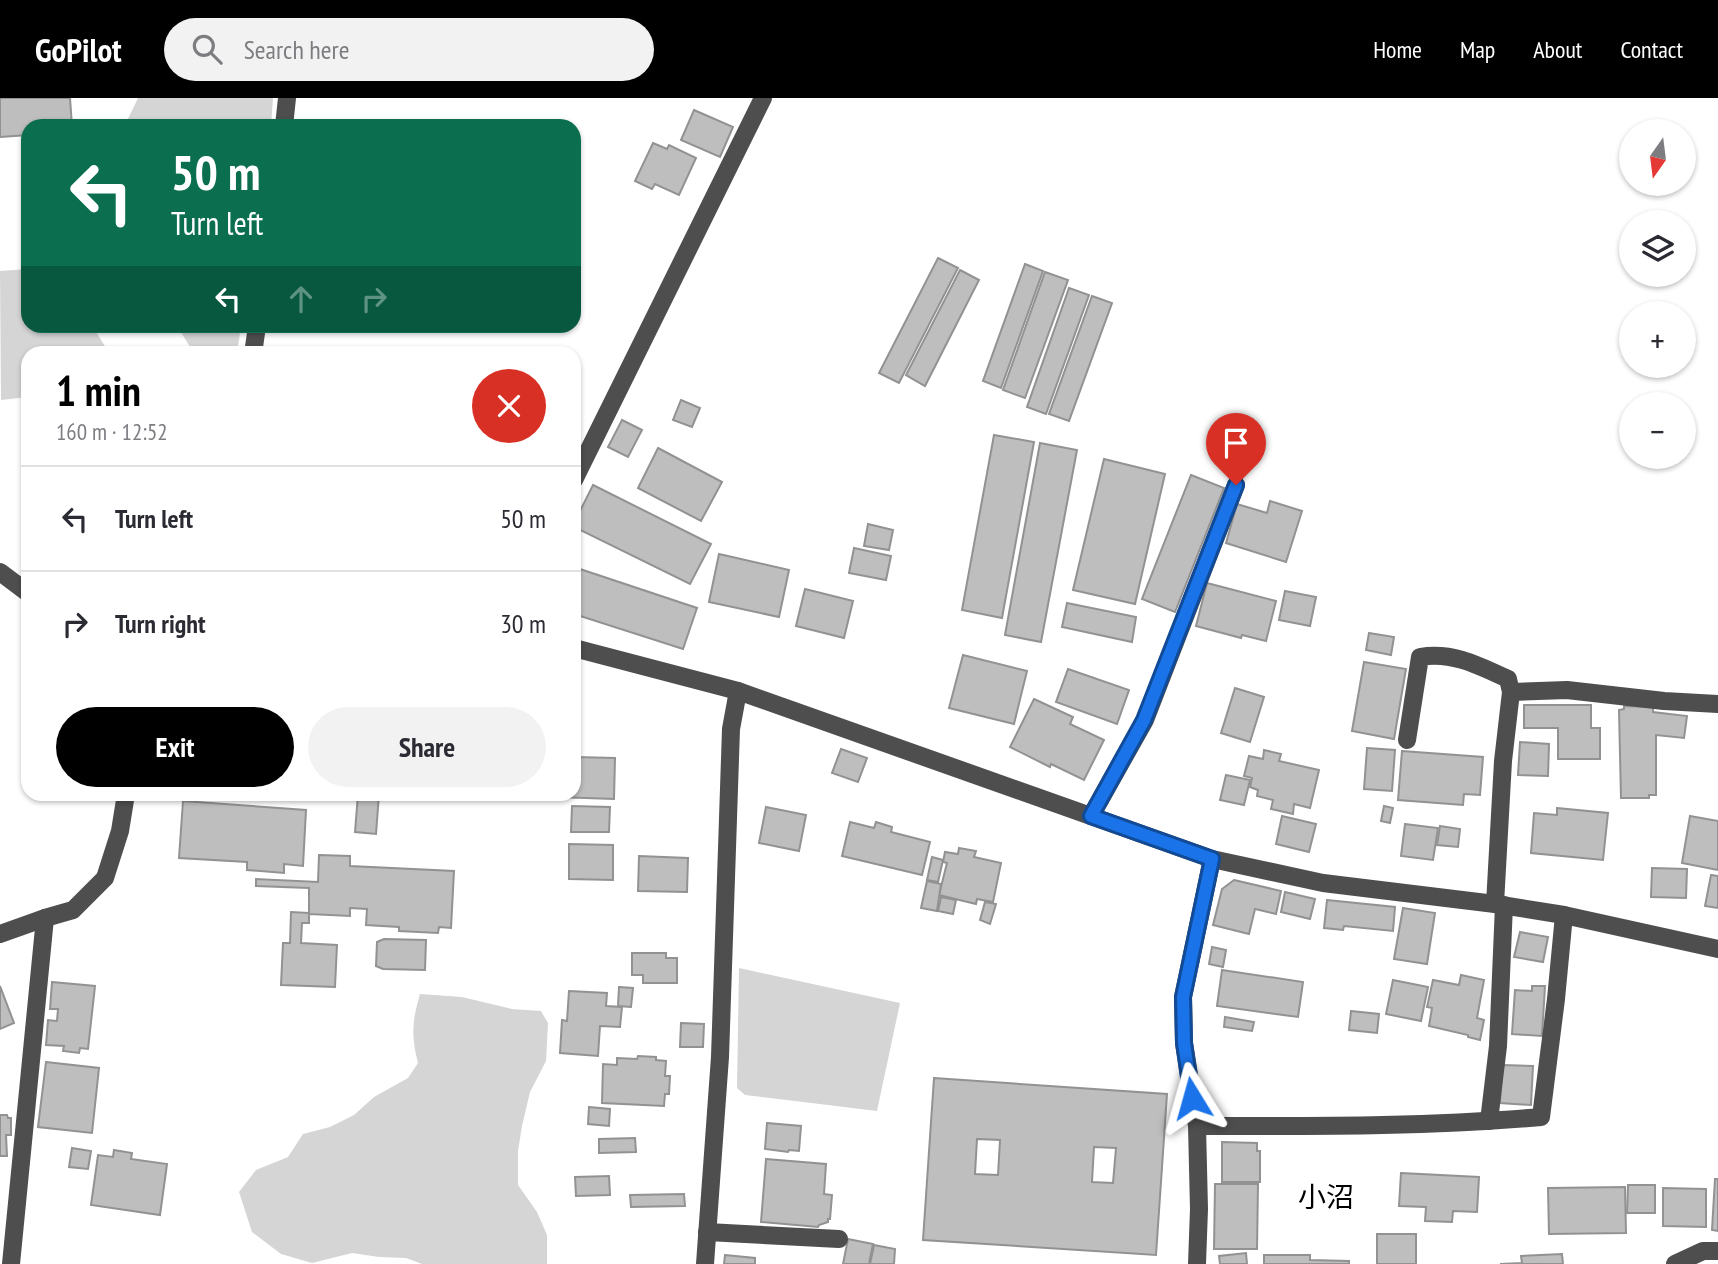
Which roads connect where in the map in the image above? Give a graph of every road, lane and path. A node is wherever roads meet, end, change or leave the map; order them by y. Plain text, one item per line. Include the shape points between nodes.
1 (288, 98) edge
2 (763, 98) edge
3 (285, 119) edge
4 (581, 466) edge
5 (1236, 485) dead end
6 (0, 572) edge
7 (21, 588) edge
8 (581, 650) edge
9 (738, 691) junction
10 (1511, 692) junction
11 (1718, 704) edge
12 (1407, 740) dead end
13 (125, 801) edge
14 (1091, 816) junction
15 (1212, 859) junction
16 (1499, 905) junction
17 (1564, 915) junction
18 (45, 918) junction
19 (0, 934) edge
20 (1718, 949) edge
21 (1489, 1121) junction
22 (1196, 1126) junction
23 (707, 1232) junction
24 (839, 1239) dead end
25 (1718, 1251) edge
26 (11, 1264) edge
27 (705, 1264) edge
28 (1196, 1264) edge
29 (1675, 1264) edge

1 - 3 street
2 - 4 street
5 - 14 street via 1144,720
6 - 7 street
8 - 9 street
9 - 14 street
9 - 23 street via 731,729 720,1057
10 - 11 street via 1567,691
10 - 12 street via 1508,679 1466,659 1420,657
10 - 16 street via 1503,761
13 - 18 street via 105,878 74,910
14 - 15 street
15 - 16 street via 1322,883
15 - 22 street via 1183,997 1184,1043
16 - 17 street
16 - 21 street via 1498,1046
17 - 20 street
17 - 21 street via 1541,1117
18 - 19 street
18 - 26 street
21 - 22 street
22 - 28 street
23 - 24 street
23 - 27 street
25 - 29 street via 1703,1251

